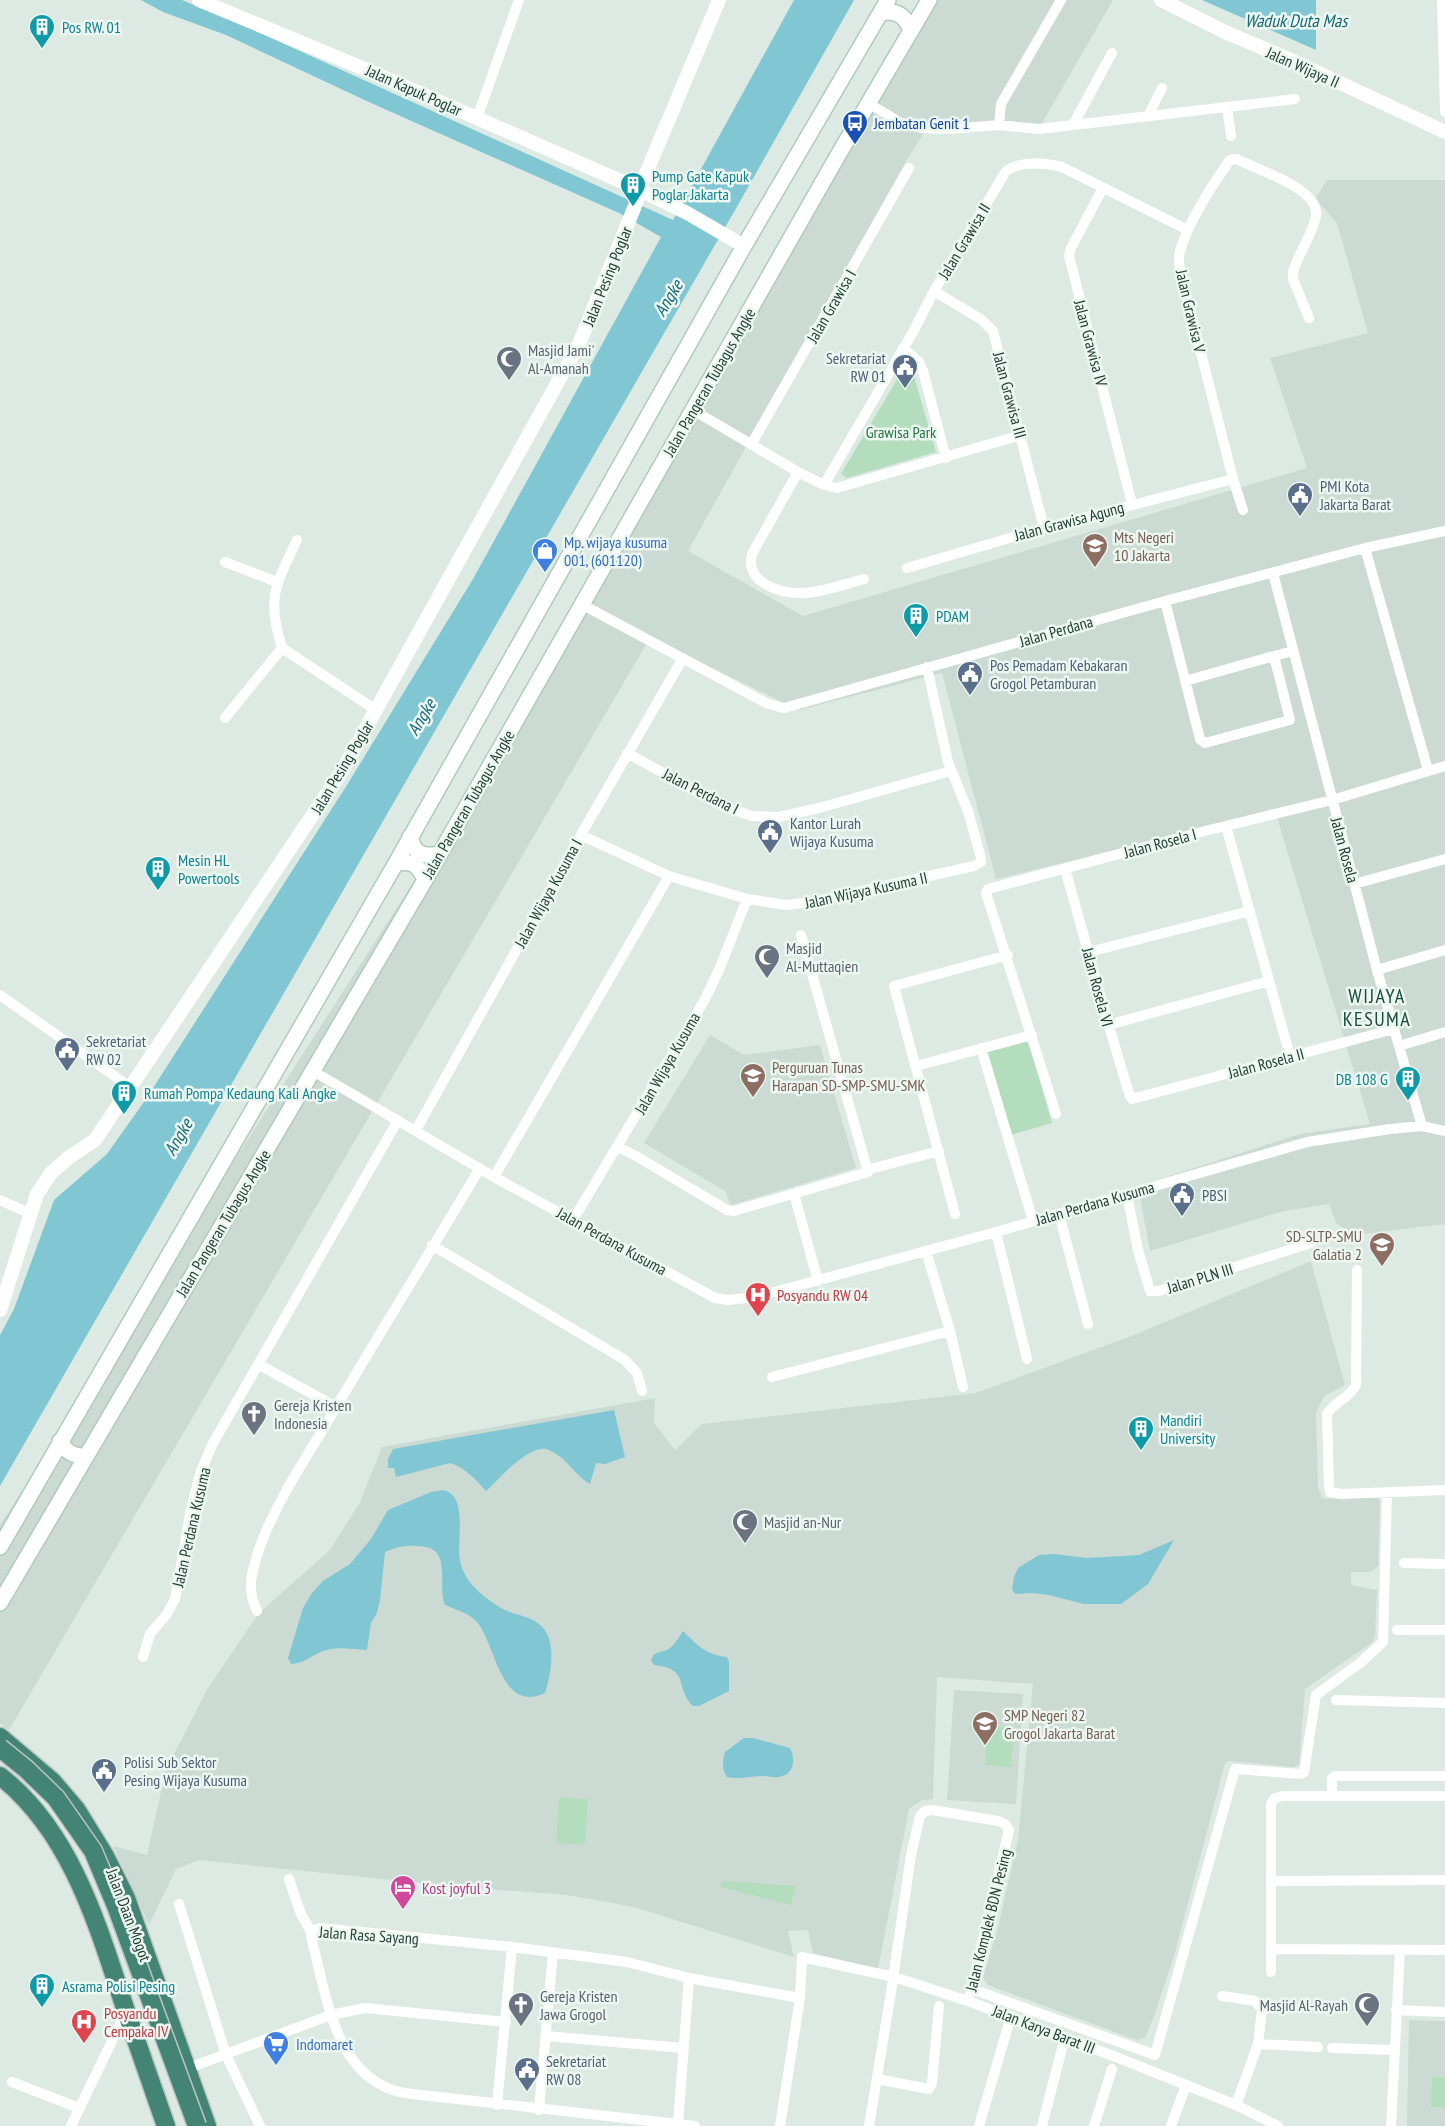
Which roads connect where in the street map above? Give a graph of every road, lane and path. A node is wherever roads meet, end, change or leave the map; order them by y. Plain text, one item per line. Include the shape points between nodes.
1 (199, 0) edge
2 (519, 0) edge
3 (719, 0) edge
4 (928, 0) edge
5 (1061, 0) edge
6 (1161, 0) edge
7 (1442, 0) edge
8 (885, 6) edge
9 (911, 30) junction
10 (1112, 53) dead end
11 (1162, 88) dead end
12 (1295, 99) dead end
13 (874, 106) junction
14 (1227, 107) junction
15 (1445, 112) edge
16 (1148, 116) junction
17 (477, 118) junction
18 (999, 125) junction
19 (1072, 125) junction
20 (1445, 132) edge
21 (1231, 136) dead end
22 (909, 168) dead end
23 (1103, 188) junction
24 (640, 193) junction
25 (1188, 230) junction
26 (740, 244) junction
27 (934, 291) junction
28 (1309, 318) dead end
29 (903, 348) junction
30 (693, 410) junction
31 (1021, 435) junction
32 (752, 443) junction
33 (946, 458) junction
34 (798, 472) junction
35 (1233, 479) junction
36 (824, 485) junction
37 (1132, 504) junction
38 (1243, 510) dead end
39 (1044, 528) junction
40 (1445, 531) edge
41 (297, 540) dead end
42 (1365, 549) junction
43 (225, 562) dead end
44 (907, 568) dead end
45 (1273, 573) junction
46 (864, 579) dead end
47 (277, 582) junction
48 (1165, 601) junction
49 (583, 605) junction
50 (282, 648) junction
51 (1293, 651) junction
52 (1274, 656) junction
53 (683, 658) junction
54 (927, 667) junction
55 (1185, 681) junction
56 (376, 710) junction
57 (225, 718) dead end
58 (627, 753) junction
59 (1445, 766) edge
60 (1428, 770) junction
61 (951, 771) junction
62 (1332, 800) junction
63 (1226, 826) junction
64 (581, 835) junction
65 (410, 837) junction
66 (438, 854) junction
67 (1445, 859) edge
68 (396, 863) junction
69 (1065, 869) junction
70 (669, 876) junction
71 (424, 880) junction
72 (1354, 884) junction
73 (747, 899) junction
74 (1250, 910) junction
75 (801, 935) dead end
76 (1445, 950) edge
77 (1089, 952) junction
78 (1008, 956) junction
79 (1377, 970) junction
80 (1269, 981) junction
81 (0, 995) edge
82 (1108, 1025) junction
83 (1394, 1029) junction
84 (1445, 1032) edge
85 (1032, 1035) junction
86 (1399, 1046) junction
87 (981, 1048) junction
88 (1290, 1056) junction
89 (916, 1066) junction
90 (313, 1071) junction
91 (130, 1087) junction
92 (1138, 1098) joint
93 (1056, 1114) dead end
94 (398, 1120) junction
95 (1422, 1126) junction
96 (416, 1130) junction
97 (1445, 1131) edge
98 (618, 1147) junction
99 (939, 1151) junction
100 (480, 1168) junction
101 (871, 1170) junction
102 (494, 1177) junction
103 (794, 1194) junction
104 (1127, 1195) junction
105 (0, 1200) edge
106 (31, 1214) junction
107 (955, 1214) dead end
108 (1059, 1215) junction
109 (573, 1220) junction
110 (1033, 1221) junction
111 (996, 1233) junction
112 (1311, 1243) dead end
113 (432, 1245) junction
114 (926, 1251) junction
115 (1357, 1270) dead end
116 (818, 1281) junction
117 (0, 1310) edge
118 (1088, 1324) dead end
119 (950, 1331) junction
120 (1027, 1359) dead end
121 (258, 1364) junction
122 (772, 1377) dead end
123 (963, 1387) dead end
124 (642, 1391) dead end
125 (336, 1407) junction
126 (60, 1441) junction
127 (85, 1456) junction
128 (1445, 1490) edge
129 (1387, 1492) junction
130 (0, 1547) edge
131 (1404, 1563) dead end
132 (1445, 1564) edge
133 (0, 1603) edge
134 (257, 1611) dead end
135 (1397, 1630) dead end
136 (1445, 1630) edge
137 (143, 1658) dead end
138 (1336, 1700) dead end
139 (1445, 1703) edge
140 (0, 1737) edge
141 (0, 1748) edge
142 (0, 1758) edge
143 (0, 1776) edge
144 (1445, 1776) edge
145 (1332, 1795) junction
146 (1445, 1796) edge
147 (289, 1879) dead end
148 (1445, 1880) edge
149 (1272, 1881) junction
150 (179, 1904) dead end
151 (311, 1933) junction
152 (512, 1947) junction
153 (1271, 1950) junction
154 (1400, 1950) junction
155 (1445, 1950) edge
156 (553, 1952) junction
157 (1271, 1972) dead end
158 (894, 1977) junction
159 (689, 1978) junction
160 (972, 1989) junction
161 (1221, 1996) dead end
162 (795, 1997) junction
163 (968, 2001) junction
164 (939, 2006) dead end
165 (1396, 2010) junction
166 (1445, 2012) edge
167 (166, 2015) junction
168 (331, 2015) junction
169 (1011, 2016) junction
170 (129, 2020) junction
171 (506, 2022) junction
172 (546, 2036) junction
173 (1065, 2037) junction
174 (1258, 2044) junction
175 (1318, 2047) dead end
176 (683, 2048) junction
177 (1332, 2048) dead end
178 (1394, 2050) junction
179 (226, 2055) junction
180 (1155, 2055) junction
181 (186, 2069) junction
182 (1112, 2069) dead end
183 (1150, 2071) junction
184 (877, 2079) junction
185 (12, 2082) dead end
186 (1186, 2085) junction
187 (497, 2105) junction
188 (1236, 2105) junction
189 (79, 2108) junction
190 (539, 2110) junction
191 (678, 2124) junction
192 (71, 2126) edge
193 (166, 2126) edge
194 (188, 2126) edge
195 (197, 2126) edge
196 (207, 2126) edge
197 (260, 2126) edge
198 (695, 2126) edge
199 (780, 2126) edge
200 (869, 2126) edge
201 (980, 2126) edge
202 (1042, 2126) edge
203 (1094, 2126) edge
204 (1171, 2126) edge
205 (1278, 2126) edge
206 (1391, 2126) edge

1 - 17 street, Jalan Kapuk Poglar
2 - 17 street
3 - 24 street
4 - 9 main road, Jalan Pangeran Tubagus Angke
5 - 18 street via 1001,104
6 - 20 street, Jalan Wijaya II
7 - 15 street
8 - 9 main road via 906,19
8 - 26 main road, Jalan Pangeran Tubagus Angke
9 - 13 main road, Jalan Pangeran Tubagus Angke
10 - 19 street
11 - 16 street
12 - 14 street
13 - 18 street via 901,123 921,128
13 - 30 main road, Jalan Pangeran Tubagus Angke
14 - 16 street
14 - 21 street
16 - 19 street
17 - 24 street, Jalan Kapuk Poglar
18 - 19 street via 1040,129
22 - 32 street, Jalan Grawisa I
23 - 25 street, Jalan Grawisa II
23 - 27 street, Jalan Grawisa II via 1054,165 1024,164 1010,168
23 - 37 street, Jalan Grawisa IV via 1069,255
24 - 26 street, Jalan Kapuk Poglar
24 - 56 street, Jalan Pesing Poglar via 579,344
25 - 28 street, Jalan Grawisa V via 1233,159 1302,190 1316,206 1316,217 1293,279
25 - 35 street, Jalan Grawisa V via 1179,252 1180,274
26 - 65 main road, Jalan Pangeran Tubagus Angke
27 - 29 street, Jalan Grawisa II
27 - 31 street, Jalan Grawisa III via 993,331
29 - 33 street via 923,371
29 - 36 street, Jalan Grawisa II
30 - 32 street
30 - 49 main road, Jalan Pangeran Tubagus Angke
31 - 33 street
31 - 39 street, Jalan Grawisa III
32 - 34 street
33 - 36 street via 841,488
34 - 36 street
34 - 46 street via 752,554 756,577 779,590 799,593
35 - 37 street, Jalan Grawisa Agung
35 - 38 street, Jalan Grawisa V
37 - 39 street, Jalan Grawisa Agung
39 - 44 street, Jalan Grawisa Agung
40 - 42 street, Jalan Perdana
41 - 47 street
42 - 45 street, Jalan Perdana
42 - 60 street
43 - 47 street
45 - 48 street, Jalan Perdana
45 - 51 street, Jalan Rosela
47 - 50 street via 276,626
48 - 54 street, Jalan Perdana
48 - 55 street
49 - 53 street, Jalan Perdana
49 - 66 main road, Jalan Pangeran Tubagus Angke
50 - 56 street
50 - 57 street
51 - 52 street
51 - 62 street, Jalan Rosela
52 - 55 street
52 - 55 street via 1291,717 1286,722 1205,743 1200,739
53 - 54 street, Jalan Perdana via 768,704 784,708
53 - 58 street, Jalan Wijaya Kusuma I
54 - 61 street
56 - 91 street, Jalan Pesing Poglar via 342,771
58 - 61 street, Jalan Perdana I via 725,807 752,816 779,817 819,808
58 - 64 street, Jalan Wijaya Kusuma I
59 - 60 street, Jalan Rosela I
60 - 62 street, Jalan Rosela I
61 - 73 street, Jalan Wijaya Kusuma II via 968,811 981,862 806,903 786,905
62 - 63 street, Jalan Rosela I
62 - 72 street, Jalan Rosela
63 - 69 street, Jalan Rosela I
63 - 74 street
64 - 70 street, Jalan Wijaya Kusuma II
64 - 96 street, Jalan Wijaya Kusuma I
65 - 66 main road via 419,853
65 - 68 main road, Jalan Pangeran Tubagus Angke
66 - 71 main road, Jalan Pangeran Tubagus Angke
67 - 72 street
68 - 71 main road via 414,864
68 - 126 main road, Jalan Pangeran Tubagus Angke
69 - 77 street, Jalan Rosela VI
69 - 78 street, Jalan Rosela I via 988,889 986,893
70 - 73 street, Jalan Wijaya Kusuma II
70 - 102 street
71 - 90 main road, Jalan Pangeran Tubagus Angke
72 - 79 street, Jalan Rosela
73 - 98 street, Jalan Wijaya Kusuma via 704,1001
74 - 77 street
74 - 80 street
75 - 101 street, Jalan Wijaya Kusuma II
76 - 79 street
77 - 82 street, Jalan Rosela VI
78 - 85 street
78 - 89 street via 894,986
79 - 83 street, Jalan Rosela
80 - 82 street
80 - 88 street
81 - 91 street
82 - 92 street, Jalan Rosela VI via 1130,1096
83 - 86 street, Jalan Rosela
83 - 88 street, Jalan Rosela II
84 - 86 street
85 - 87 street
85 - 93 street
86 - 95 street, Jalan Rosela
87 - 89 street
87 - 110 street
88 - 92 street, Jalan Rosela II
89 - 99 street
90 - 94 street, Jalan Perdana Kusuma
90 - 127 main road, Jalan Pangeran Tubagus Angke
91 - 106 street, Jalan Pesing Poglar via 95,1140 51,1173 37,1194
94 - 96 street, Jalan Perdana Kusuma
94 - 121 street, Jalan Perdana Kusuma
95 - 97 street, Jalan Perdana Kusuma
95 - 104 street, Jalan Perdana Kusuma via 1307,1142
96 - 100 street, Jalan Perdana Kusuma
98 - 103 street via 727,1210
98 - 109 street, Jalan Wijaya Kusuma
99 - 101 street
99 - 107 street
100 - 102 street, Jalan Perdana Kusuma
100 - 113 street
101 - 103 street
102 - 109 street, Jalan Perdana Kusuma
103 - 116 street
104 - 108 street, Jalan Perdana Kusuma
104 - 112 street, Jalan PLN III via 1150,1291
105 - 106 street
106 - 117 street, Jalan Pesing Poglar
108 - 110 street, Jalan Perdana Kusuma
108 - 118 street
109 - 116 street, Jalan Perdana Kusuma via 715,1298 743,1299
110 - 111 street, Jalan Perdana Kusuma
111 - 114 street, Jalan Perdana Kusuma
111 - 120 street
113 - 124 street via 625,1360 637,1373
113 - 125 street
114 - 116 street, Jalan Perdana Kusuma
114 - 119 street
115 - 129 street via 1356,1385 1327,1414 1329,1487 1330,1492 1341,1494
119 - 122 street
119 - 123 street
121 - 125 street
121 - 137 street, Jalan Perdana Kusuma via 200,1474 175,1599 150,1634
125 - 134 street via 268,1527 250,1586
126 - 127 main road via 70,1453
126 - 130 main road, Jalan Pangeran Tubagus Angke
127 - 133 main road, Jalan Pangeran Tubagus Angke
128 - 129 street
129 - 180 street via 1383,1642 1316,1695 1304,1772 1235,1769
131 - 132 street
135 - 136 street
138 - 139 street
140 - 167 highway, Jalan Daan Mogot via 52,1781 76,1809 105,1856 126,1898
141 - 195 highway, Jalan Daan Mogot, bridge via 56,1798 93,1851
142 - 194 highway, Jalan Daan Mogot via 56,1810 91,1864
143 - 170 highway, Jalan Daan Mogot via 39,1814 62,1848 99,1930
144 - 145 street via 1335,1776
145 - 146 street
145 - 149 street via 1275,1798 1271,1804
147 - 151 street
148 - 149 street
149 - 153 street
150 - 179 street
151 - 152 street, Jalan Rasa Sayang via 320,1928
151 - 168 street, Jalan Rasa Sayang
152 - 156 street, Jalan Rasa Sayang
152 - 171 street
153 - 154 street
153 - 157 street
154 - 155 street
154 - 165 street
156 - 159 street, Jalan Rasa Sayang via 627,1962
156 - 172 street
158 - 160 street, Jalan Komplek BDN Pesing via 911,1855 920,1816 932,1810 998,1821 1009,1830
158 - 162 street, Jalan Karya Barat III via 802,1957
158 - 163 street, Jalan Karya Barat III
158 - 184 street
159 - 162 street, Jalan Rasa Sayang
159 - 176 street
160 - 163 street, Jalan Komplek BDN Pesing
160 - 180 street
161 - 174 street via 1255,2001 1262,2010
162 - 199 street
163 - 169 street, Jalan Karya Barat III
164 - 184 street via 929,2089
165 - 166 street
165 - 178 street
167 - 170 highway
167 - 181 highway, Jalan Daan Mogot
168 - 171 street via 365,2008
168 - 179 street
168 - 187 street, Jalan Rasa Sayang via 354,2064 378,2085 398,2092
169 - 173 street, Jalan Karya Barat III
169 - 201 street
170 - 189 street
170 - 193 highway, Jalan Daan Mogot
171 - 187 street
172 - 176 street
172 - 190 street
173 - 183 street, Jalan Karya Barat III
173 - 202 street
174 - 175 street
174 - 188 street
176 - 191 street
177 - 178 street
178 - 206 street
179 - 181 street
179 - 197 street
180 - 183 street
181 - 196 highway, Jalan Daan Mogot
182 - 203 street
183 - 186 street, Jalan Karya Barat III
184 - 200 street
185 - 189 street
186 - 188 street, Jalan Karya Barat III
186 - 204 street
187 - 190 street, Jalan Rasa Sayang
188 - 205 street, Jalan Karya Barat III
189 - 192 street
190 - 191 street, Jalan Rasa Sayang
191 - 198 street, Jalan Rasa Sayang

